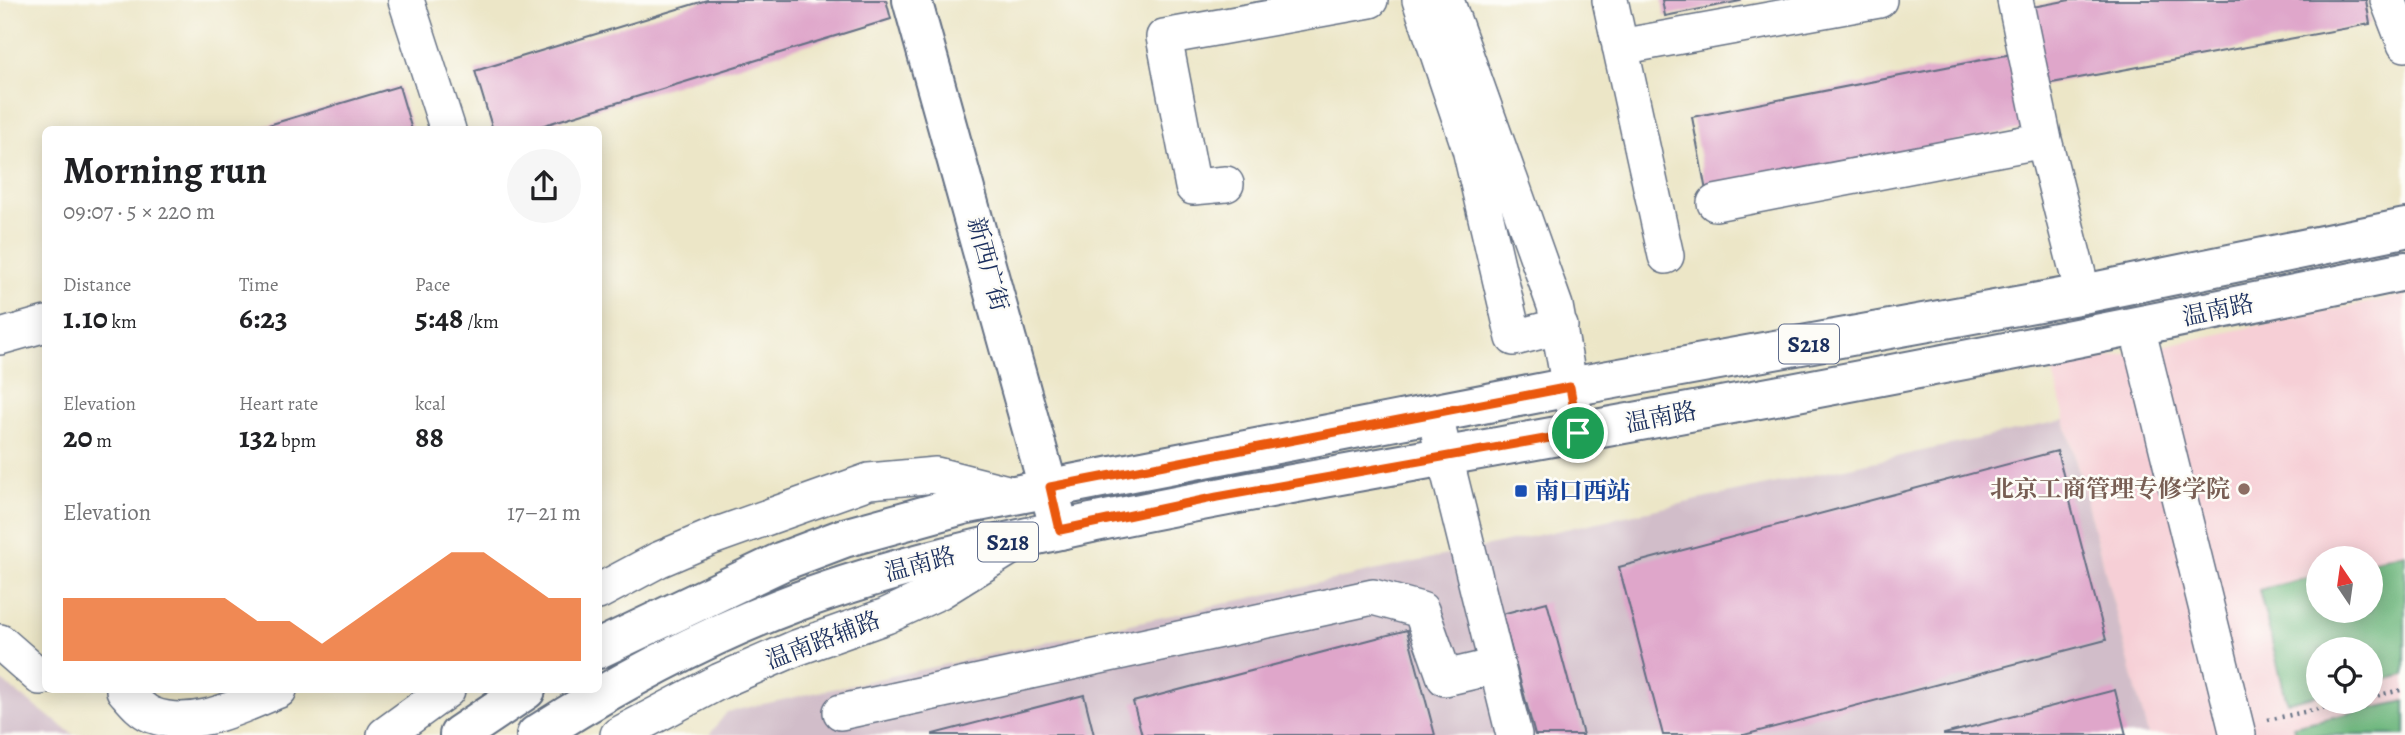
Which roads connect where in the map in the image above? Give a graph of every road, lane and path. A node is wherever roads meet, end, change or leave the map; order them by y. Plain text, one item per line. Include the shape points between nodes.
1 (406, 0) edge
2 (912, 0) edge
3 (1370, 0) edge
4 (1420, 0) edge
5 (1446, 0) edge
6 (1610, 0) edge
7 (1879, 0) edge
8 (2015, 0) edge
9 (2388, 0) edge
10 (2405, 44) edge
11 (1620, 47) junction
12 (447, 126) edge
13 (2044, 140) junction
14 (1226, 184) dead end
15 (1714, 203) dead end
16 (2405, 228) edge
17 (1666, 256) dead end
18 (2405, 271) edge
19 (2082, 294) junction
20 (42, 325) edge
21 (1560, 326) junction
22 (2137, 327) junction
23 (0, 337) edge
24 (1570, 387) junction
25 (1434, 413) junction
26 (1578, 433) junction
27 (1442, 457) junction
28 (1032, 491) junction
29 (1042, 534) junction
30 (602, 586) edge
31 (0, 642) edge
32 (602, 647) edge
33 (1496, 666) junction
34 (42, 677) edge
35 (2405, 689) edge
36 (127, 693) edge
37 (272, 693) edge
38 (443, 693) edge
39 (522, 693) edge
40 (2383, 694) edge
41 (841, 712) dead end
42 (2306, 713) edge
43 (2237, 731) edge
44 (385, 735) edge
45 (459, 735) edge
46 (536, 735) edge
47 (618, 735) edge
48 (1514, 735) edge

1 - 12 street
2 - 28 main road, 新西广街
3 - 14 street via 1164,37 1193,187
4 - 21 street via 1470,149 1514,338
5 - 21 street
6 - 11 street
7 - 11 street
8 - 13 street
9 - 10 street
11 - 17 street
13 - 15 street
13 - 19 street
16 - 19 main road, 温南路 / S218
18 - 22 main road, 温南路 / S218
19 - 24 main road, 温南路 / S218
20 - 23 street
21 - 24 street
22 - 26 main road, 温南路 / S218
22 - 43 street
24 - 25 main road, 温南路 / S218
24 - 26 street
25 - 27 street
25 - 28 main road, 温南路 / S218
26 - 27 main road, 温南路 / S218
27 - 29 main road, 温南路 / S218
27 - 33 street
28 - 29 main road, 新西广街
28 - 30 street via 936,475 869,481 712,537
28 - 32 main road, 温南路 / S218 via 844,538 783,561
29 - 46 main road, 温南路 / S218 via 919,563 795,603 657,665
29 - 47 street, 温南路辅路 via 940,591 720,681
31 - 34 street
33 - 41 street via 1445,678 1421,610 1373,597
33 - 48 street
35 - 40 path
36 - 37 street via 153,715 194,720
38 - 44 street
39 - 45 main road
42 - 43 path

